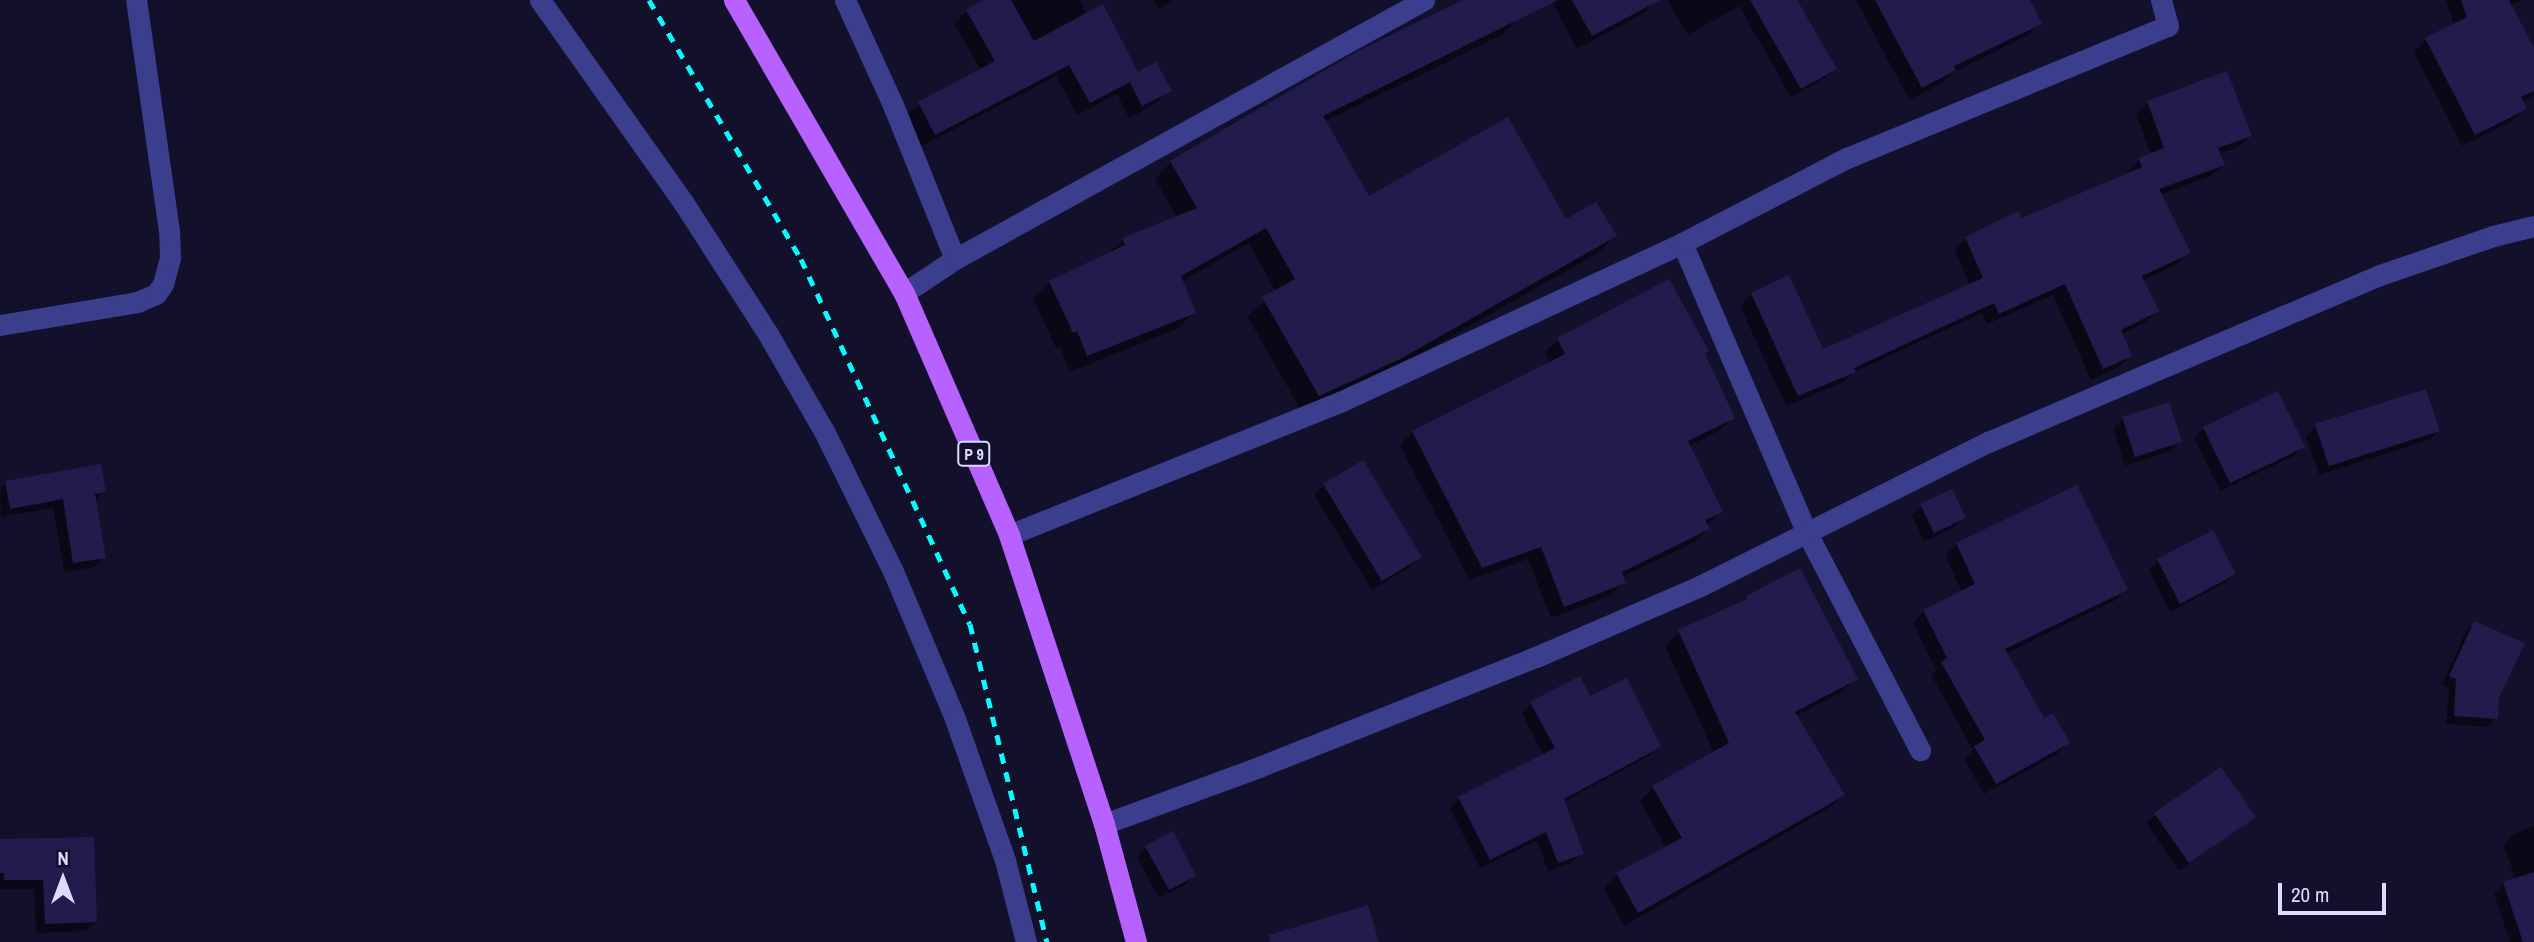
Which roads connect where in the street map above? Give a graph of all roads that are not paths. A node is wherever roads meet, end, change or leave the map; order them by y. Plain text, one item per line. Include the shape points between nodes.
1 (136, 0) edge
2 (540, 0) edge
3 (734, 0) edge
4 (845, 0) edge
5 (1424, 0) edge
6 (2161, 0) edge
7 (2534, 226) edge
8 (1682, 243) junction
9 (956, 259) junction
10 (904, 293) junction
11 (0, 326) edge
12 (1807, 533) junction
13 (1009, 535) junction
14 (1920, 750) dead end
15 (1104, 824) junction
16 (1026, 942) edge
17 (1136, 942) edge

1 - 11 street via 169,232 170,257 163,284 156,294 137,302
2 - 16 street via 683,202 825,433 893,570 954,716 1005,860
3 - 10 main road, P 9
4 - 9 street
5 - 9 street
6 - 8 street via 2168,26 1847,158
7 - 12 street via 2376,276 1988,442
8 - 12 street
8 - 13 street via 1340,402
9 - 10 street
10 - 13 main road, P 9
12 - 14 street
12 - 15 street via 1700,586 1536,657
13 - 15 main road, P 9
15 - 17 main road, P 9

